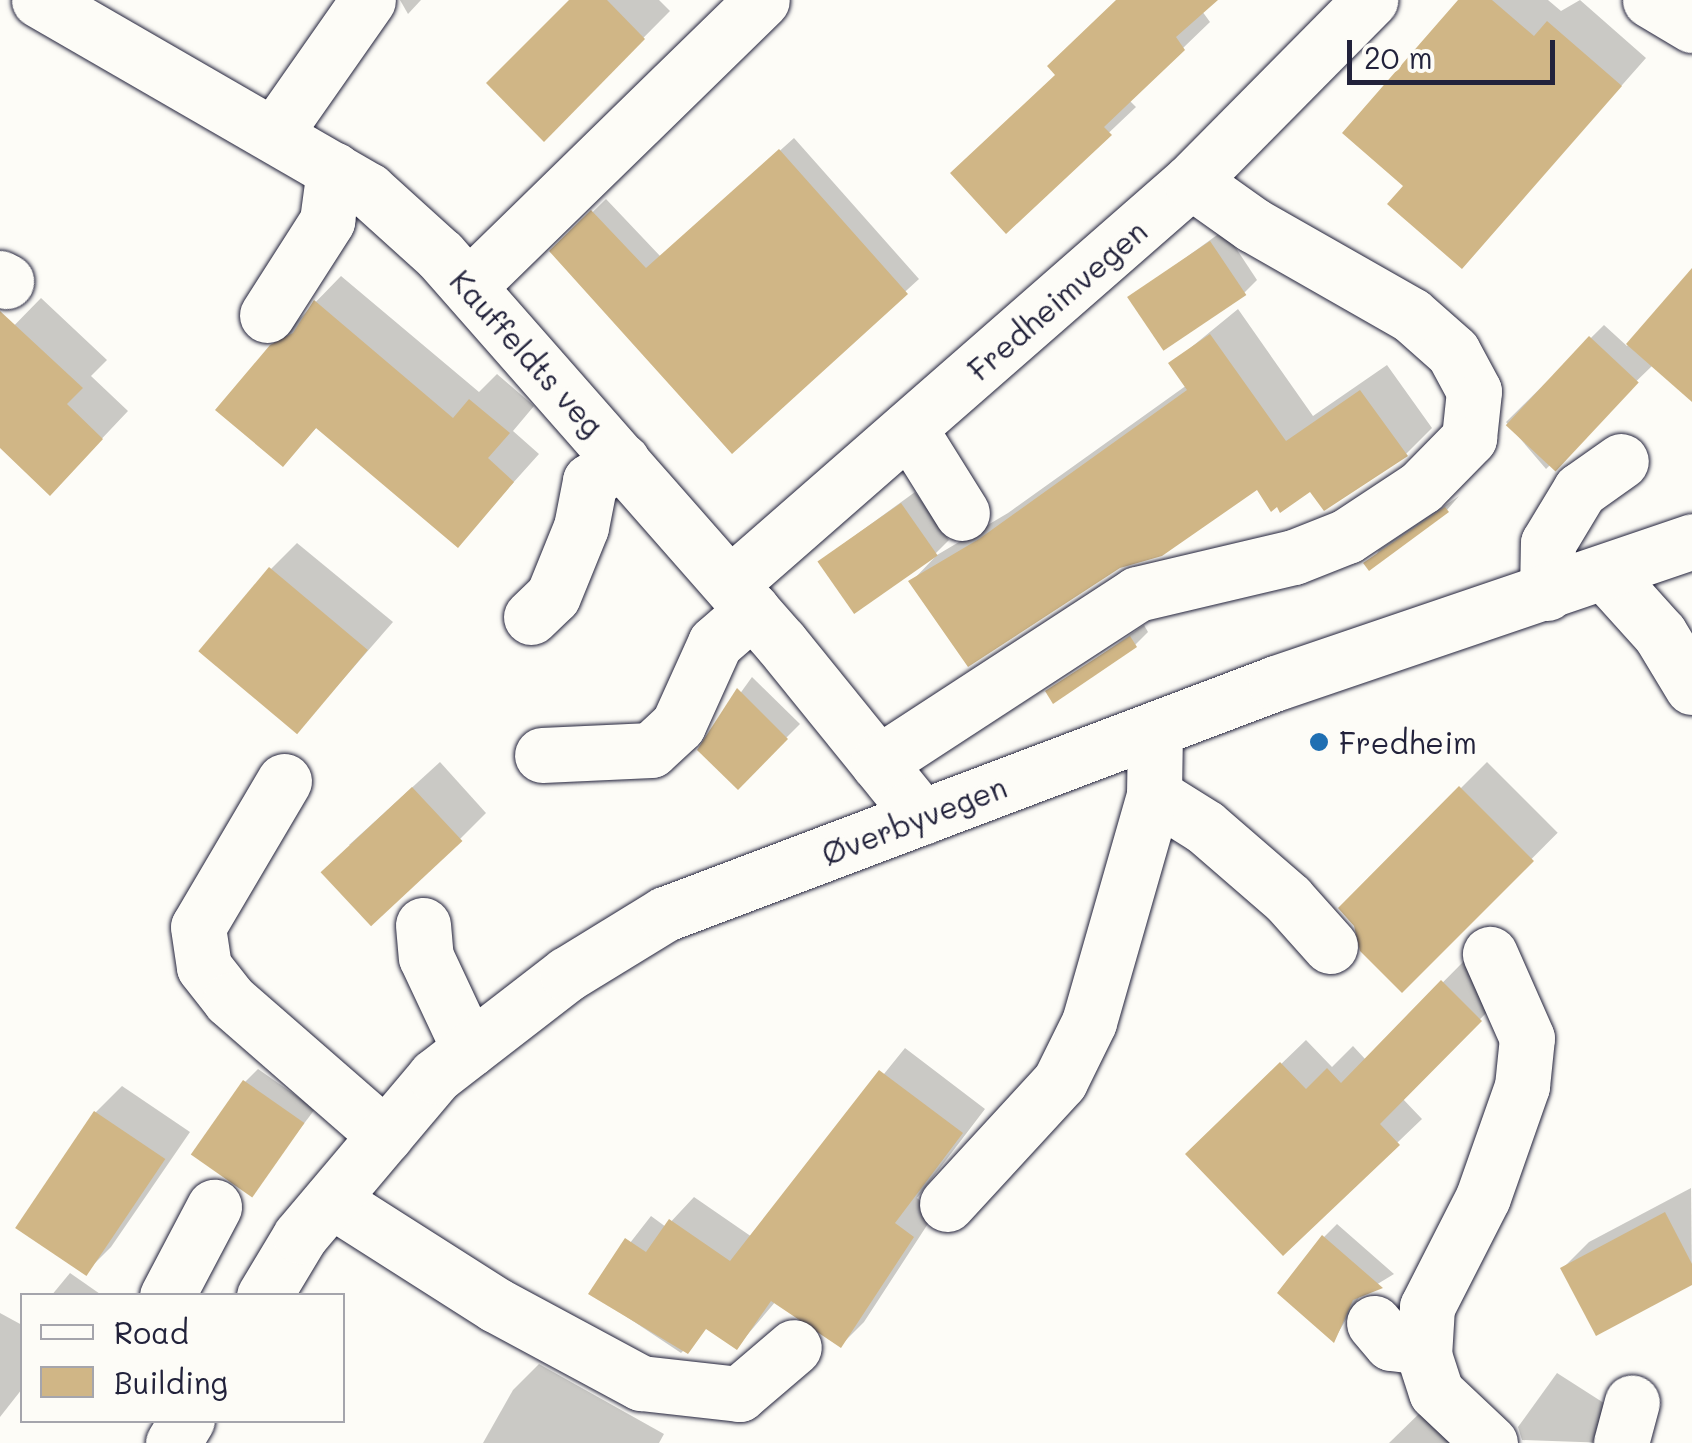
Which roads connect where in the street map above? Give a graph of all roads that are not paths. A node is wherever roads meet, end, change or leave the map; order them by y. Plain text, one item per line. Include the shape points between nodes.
1 (368, 0) edge
2 (762, 0) edge
3 (1370, 0) edge
4 (1650, 0) edge
5 (49, 2) edge
6 (1692, 25) edge
7 (275, 133) junction
8 (334, 169) junction
9 (1191, 180) junction
10 (469, 286) junction
11 (267, 315) dead end
12 (910, 428) junction
13 (622, 460) junction
14 (1621, 461) dead end
15 (962, 514) dead end
16 (1692, 541) edge
17 (1605, 573) junction
18 (1547, 593) junction
19 (741, 597) junction
20 (532, 617) dead end
21 (1692, 687) edge
22 (1155, 729) junction
23 (542, 755) dead end
24 (878, 763) junction
25 (284, 782) dead end
26 (1154, 795) junction
27 (922, 817) junction
28 (423, 925) dead end
29 (1330, 946) dead end
30 (1490, 954) dead end
31 (469, 1049) junction
32 (384, 1135) junction
33 (331, 1200) junction
34 (947, 1204) dead end
35 (214, 1207) dead end
36 (168, 1293) edge
37 (266, 1293) edge
38 (1374, 1324) dead end
39 (794, 1346) dead end
40 (1424, 1348) junction
41 (1490, 1443) edge

1 - 7 street
2 - 10 street
3 - 9 street, Fredheimvegen
4 - 6 street
5 - 7 street, Kauffeldts veg
7 - 8 street, Kauffeldts veg
8 - 10 street, Kauffeldts veg via 368,190
8 - 11 street via 327,221
9 - 12 street, Fredheimvegen
9 - 24 street via 1253,225 1411,315 1454,352 1474,391 1469,438 1421,487 1347,536 1294,556 1137,594
10 - 13 street, Kauffeldts veg
12 - 15 street
12 - 19 street, Fredheimvegen
13 - 19 street, Kauffeldts veg
13 - 20 street via 590,482 581,527 552,596
14 - 18 street via 1580,490 1548,542
16 - 17 street, Øverbyvegen
17 - 18 street, Øverbyvegen
17 - 21 street via 1660,634
18 - 22 street, Øverbyvegen
19 - 23 street, Fredheimvegen via 678,726 651,750
19 - 24 street, Kauffeldts veg
22 - 26 street
22 - 27 street, Øverbyvegen
24 - 27 street, Kauffeldts veg
25 - 32 street via 198,927 204,968 230,1000
26 - 29 street via 1205,827 1288,899
26 - 34 street via 1099,992 1060,1081
27 - 31 street, Øverbyvegen via 665,914 566,974
28 - 31 street via 426,957
30 - 40 street via 1526,1038 1522,1086 1483,1196 1427,1307
31 - 32 street, Øverbyvegen via 435,1076
32 - 33 street, Øverbyvegen
33 - 37 street, Øverbyvegen
33 - 39 street via 496,1305 641,1382 739,1394
35 - 36 street
38 - 40 street via 1391,1343
40 - 41 street via 1436,1392

